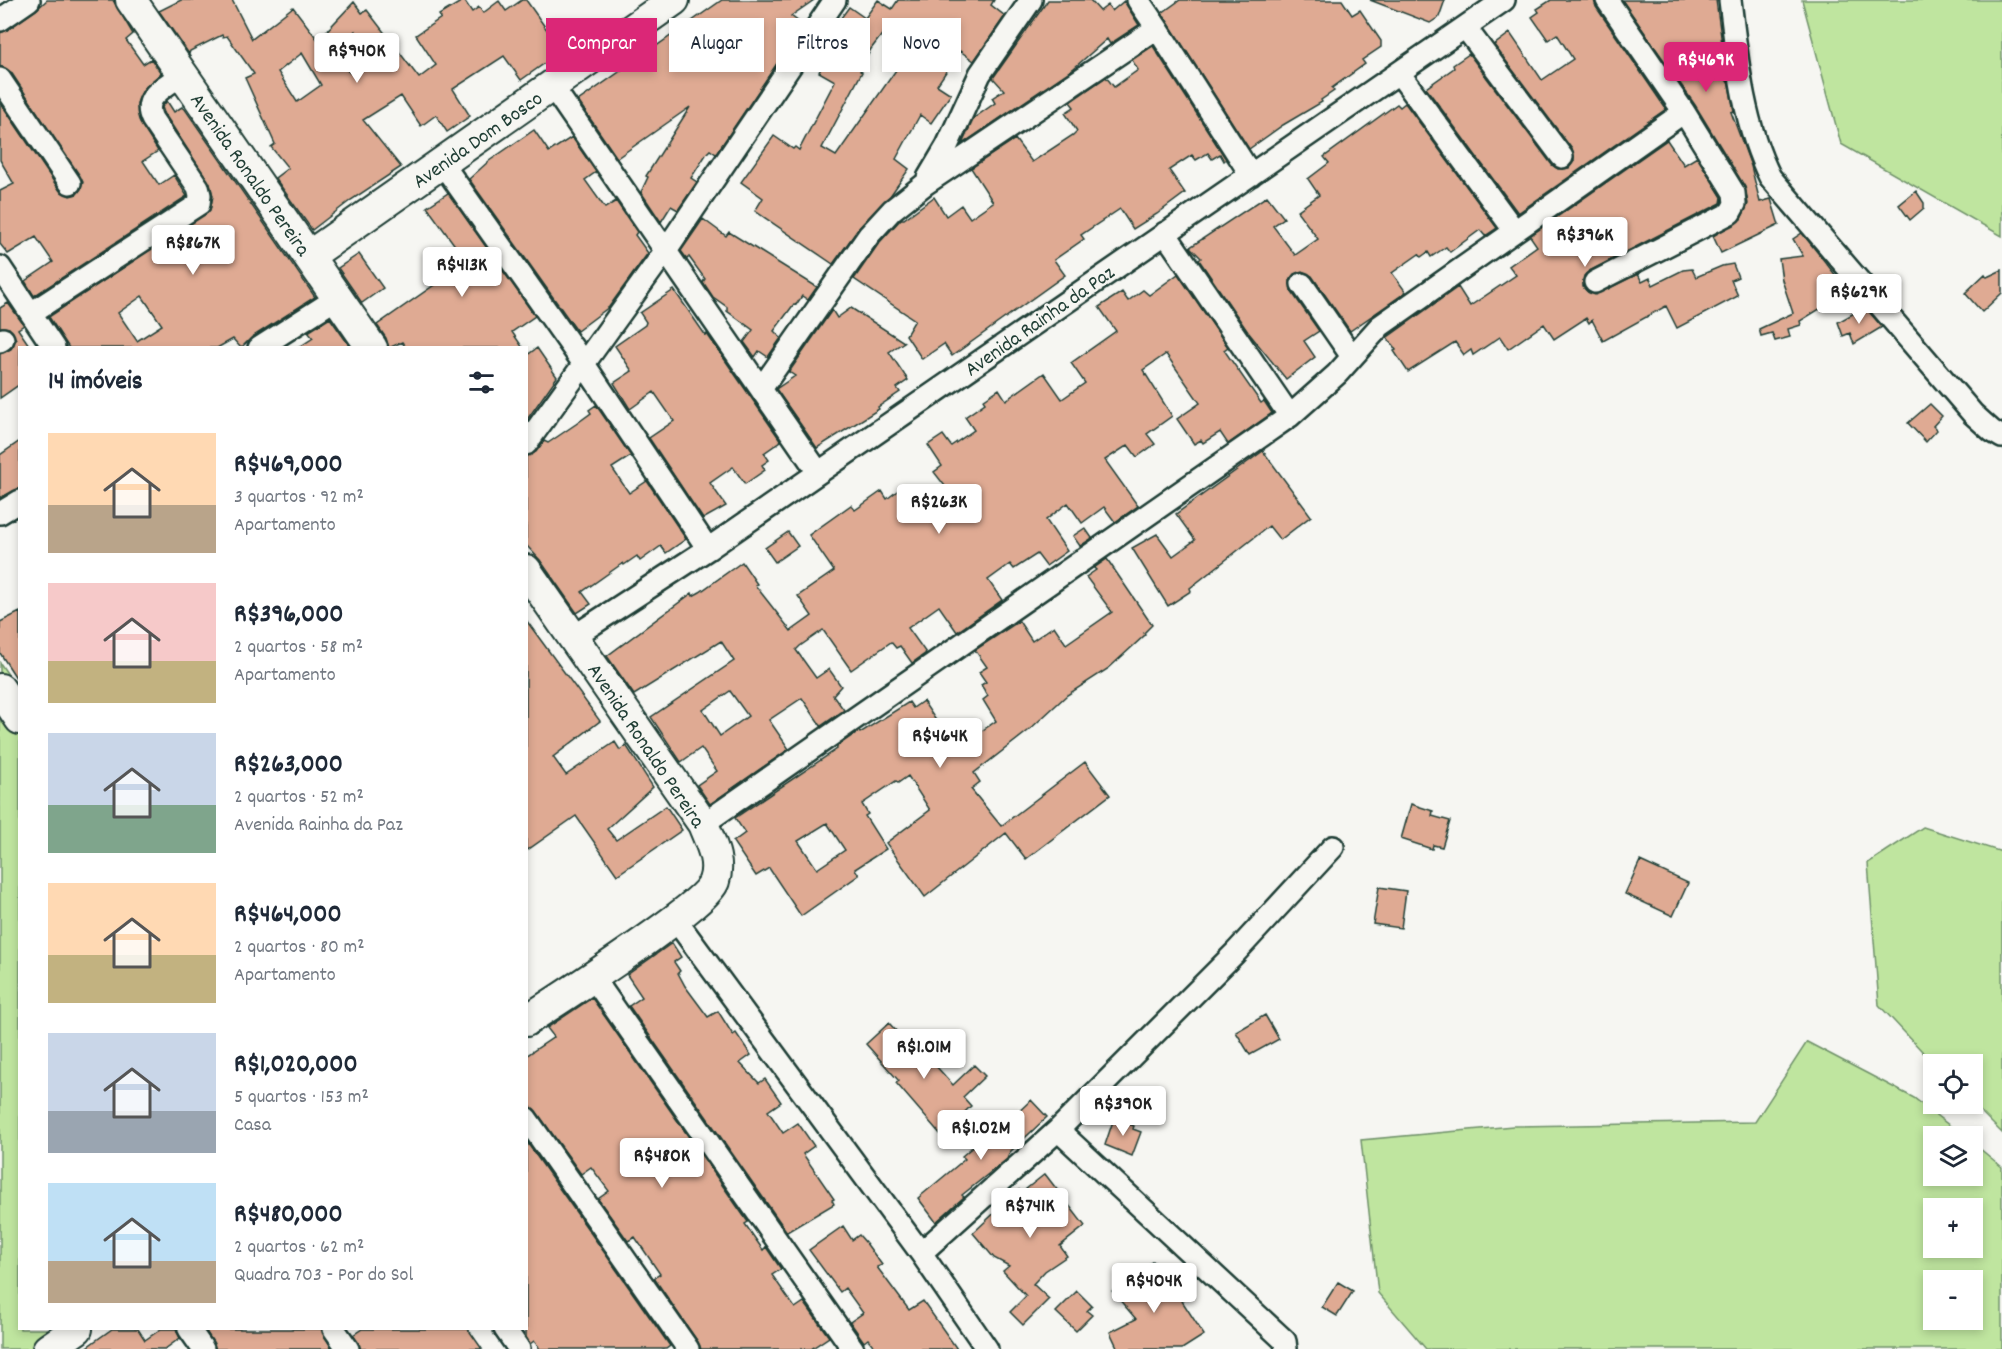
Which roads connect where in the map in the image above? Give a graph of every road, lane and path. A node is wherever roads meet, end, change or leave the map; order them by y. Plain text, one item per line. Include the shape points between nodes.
1 (29, 0) edge
2 (131, 0) edge
3 (836, 0) edge
4 (1031, 0) edge
5 (1138, 0) edge
6 (1504, 0) edge
7 (1607, 0) edge
8 (1730, 0) edge
9 (670, 1) edge
10 (0, 20) edge
11 (1465, 27) junction
12 (1157, 28) junction
13 (1399, 73) junction
14 (182, 74) junction
15 (0, 79) edge
16 (552, 86) junction
17 (1684, 111) junction
18 (1562, 157) dead end
19 (442, 163) junction
20 (1251, 175) junction
21 (70, 183) dead end
22 (925, 184) junction
23 (1514, 230) junction
24 (1165, 233) junction
25 (666, 250) junction
26 (309, 256) junction
27 (0, 267) edge
28 (1595, 282) dead end
29 (1302, 284) dead end
30 (338, 298) junction
31 (31, 313) junction
32 (53, 346) edge
33 (262, 346) edge
34 (371, 346) edge
35 (1351, 355) junction
36 (584, 364) junction
37 (761, 389) junction
38 (1290, 416) junction
39 (2002, 436) edge
40 (528, 441) edge
41 (818, 472) junction
42 (18, 502) edge
43 (0, 513) edge
44 (708, 549) junction
45 (528, 573) edge
46 (573, 637) junction
47 (703, 824) junction
48 (1333, 848) dead end
49 (675, 919) junction
50 (592, 976) junction
51 (528, 1020) edge
52 (528, 1121) edge
53 (1058, 1130) junction
54 (921, 1254) junction
55 (76, 1330) edge
56 (190, 1330) edge
57 (335, 1330) edge
58 (506, 1330) edge
59 (48, 1349) edge
60 (203, 1349) edge
61 (348, 1349) edge
62 (519, 1349) edge
63 (688, 1349) edge
64 (853, 1349) edge
65 (987, 1349) edge
66 (1286, 1349) edge

1 - 10 street
2 - 14 street, Avenida Ronaldo Pereira
3 - 25 street
4 - 22 street via 980,74
5 - 12 street
6 - 11 street, Avenida Rainha da Paz
7 - 17 street
8 - 39 street via 1752,128 1770,177 1954,393
9 - 16 street, Avenida Dom Bosco
11 - 13 street, Avenida Rainha da Paz
11 - 18 street
12 - 20 street
12 - 22 street
13 - 20 street, Avenida Rainha da Paz
13 - 23 street
14 - 26 street, Avenida Ronaldo Pereira
14 - 31 street via 149,100 147,107 198,187 199,204
15 - 21 street
16 - 19 street, Avenida Dom Bosco
16 - 25 street
17 - 23 street
17 - 28 street via 1734,193 1734,209
19 - 26 street, Avenida Dom Bosco
19 - 36 street
20 - 24 street, Avenida Rainha da Paz
22 - 37 street via 869,235
23 - 35 street via 1380,326
24 - 38 street
24 - 41 street, Avenida Rainha da Paz
25 - 36 street
25 - 37 street
26 - 30 street, Avenida Ronaldo Pereira
27 - 31 street
29 - 35 street
30 - 33 street
30 - 34 street, Avenida Ronaldo Pereira
31 - 32 street
35 - 38 street via 1329,382
36 - 40 street
36 - 44 street
37 - 41 street
38 - 47 street
41 - 44 street, Avenida Rainha da Paz
42 - 43 street
44 - 46 street, Avenida Rainha da Paz
45 - 46 street, Avenida Ronaldo Pereira
46 - 47 street, Avenida Ronaldo Pereira
47 - 49 street, Avenida Ronaldo Pereira via 715,854 714,881 708,893
48 - 53 street via 1235,953
49 - 50 street, Avenida Ronaldo Pereira
49 - 54 street
50 - 51 street, Avenida Ronaldo Pereira
50 - 64 street
52 - 63 street
53 - 54 street
53 - 66 street via 1285,1341
54 - 65 street
55 - 59 street
56 - 60 street
57 - 61 street
58 - 62 street

